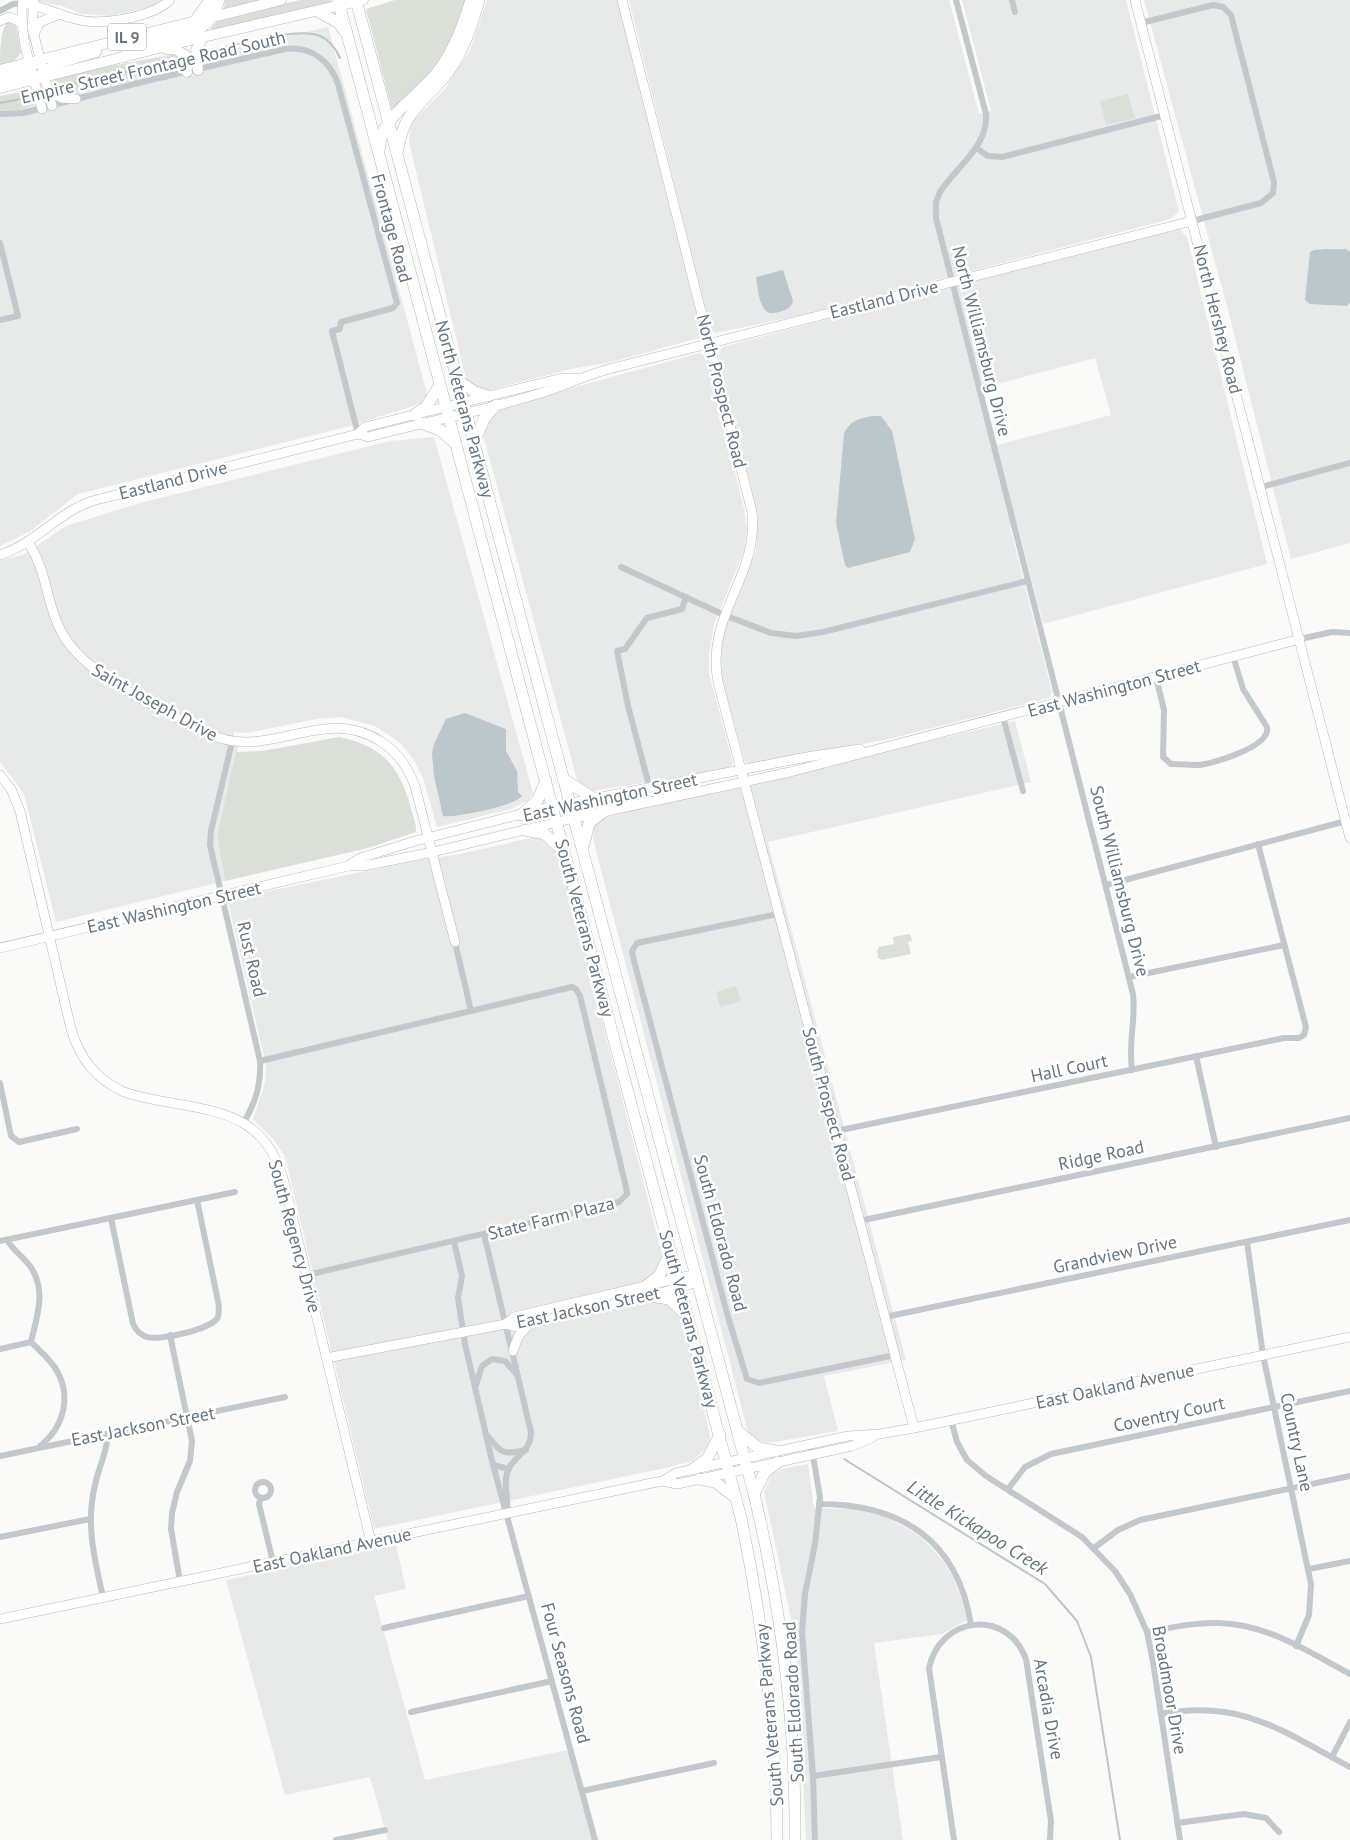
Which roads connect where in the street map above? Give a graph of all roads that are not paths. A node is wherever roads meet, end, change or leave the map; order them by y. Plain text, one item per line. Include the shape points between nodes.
1 (170, 0) edge
2 (210, 0) edge
3 (220, 0) edge
4 (281, 0) edge
5 (359, 0) edge
6 (470, 0) edge
7 (480, 0) edge
8 (622, 0) edge
9 (956, 0) edge
10 (1012, 0) edge
11 (1135, 0) edge
12 (23, 2) edge
13 (34, 2) edge
14 (338, 3) edge
15 (0, 11) edge
16 (317, 11) junction
17 (1015, 12) dead end
18 (60, 14) junction
19 (214, 16) junction
20 (196, 20) junction
21 (0, 21) edge
22 (21, 22) junction
23 (1141, 23) junction
24 (34, 34) junction
25 (346, 34) junction
26 (132, 36) junction
27 (203, 37) junction
28 (153, 49) junction
29 (312, 52) joint
30 (123, 57) junction
31 (34, 63) junction
32 (0, 70) edge
33 (198, 70) junction
34 (187, 72) junction
35 (41, 76) junction
36 (0, 80) edge
37 (0, 88) edge
38 (49, 93) junction
39 (76, 99) junction
40 (52, 106) junction
41 (42, 109) junction
42 (0, 114) edge
43 (1165, 115) junction
44 (389, 123) junction
45 (976, 148) junction
46 (397, 153) junction
47 (378, 155) junction
48 (1192, 221) junction
49 (0, 243) edge
50 (951, 282) junction
51 (0, 320) edge
52 (709, 343) junction
53 (457, 380) junction
54 (440, 385) junction
55 (492, 401) junction
56 (465, 408) junction
57 (447, 412) junction
58 (418, 419) junction
59 (358, 434) junction
60 (474, 443) junction
61 (456, 444) junction
62 (1350, 463) edge
63 (1261, 487) junction
64 (28, 542) junction
65 (0, 555) edge
66 (621, 567) dead end
67 (1027, 581) junction
68 (686, 597) junction
69 (724, 614) junction
70 (1350, 633) edge
71 (1300, 639) junction
72 (1234, 656) junction
73 (1156, 677) junction
74 (1059, 702) junction
75 (1003, 717) junction
76 (232, 742) junction
77 (878, 748) junction
78 (740, 771) junction
79 (0, 775) edge
80 (563, 778) junction
81 (546, 781) junction
82 (743, 781) junction
83 (650, 789) junction
84 (1023, 791) dead end
85 (595, 799) junction
86 (570, 803) junction
87 (553, 806) junction
88 (603, 812) junction
89 (521, 815) junction
90 (574, 818) junction
91 (1346, 821) junction
92 (557, 822) junction
93 (525, 830) junction
94 (428, 838) junction
95 (1350, 838) edge
96 (1258, 844) junction
97 (583, 850) junction
98 (433, 852) junction
99 (566, 855) junction
100 (348, 866) junction
101 (1106, 885) junction
102 (221, 895) junction
103 (778, 914) junction
104 (49, 936) junction
105 (454, 942) joint
106 (1284, 945) junction
107 (0, 948) edge
108 (1129, 977) junction
109 (471, 1011) junction
110 (1196, 1056) junction
111 (260, 1061) junction
112 (1132, 1070) junction
113 (0, 1083) edge
114 (1350, 1118) edge
115 (244, 1122) junction
116 (77, 1128) dead end
117 (836, 1131) junction
118 (1216, 1146) junction
119 (235, 1192) dead end
120 (197, 1200) junction
121 (111, 1218) junction
122 (1350, 1220) edge
123 (859, 1221) junction
124 (484, 1234) junction
125 (3, 1240) edge
126 (454, 1241) junction
127 (1246, 1242) junction
128 (671, 1252) junction
129 (307, 1275) junction
130 (697, 1278) junction
131 (679, 1283) junction
132 (648, 1291) junction
133 (543, 1310) junction
134 (566, 1314) junction
135 (688, 1317) junction
136 (885, 1317) junction
137 (531, 1322) junction
138 (506, 1324) junction
139 (464, 1333) junction
140 (170, 1335) junction
141 (1350, 1337) edge
142 (31, 1342) junction
143 (0, 1349) edge
144 (513, 1351) junction
145 (895, 1355) junction
146 (1263, 1355) junction
147 (326, 1358) junction
148 (520, 1378) junction
149 (475, 1388) junction
150 (1350, 1392) edge
151 (285, 1397) dead end
152 (1274, 1407) junction
153 (187, 1417) junction
154 (951, 1420) junction
155 (914, 1428) junction
156 (738, 1430) junction
157 (108, 1434) junction
158 (486, 1434) junction
159 (880, 1434) junction
160 (720, 1435) junction
161 (811, 1444) junction
162 (37, 1448) junction
163 (526, 1450) junction
164 (813, 1454) junction
165 (0, 1456) edge
166 (777, 1457) junction
167 (746, 1463) junction
168 (492, 1465) junction
169 (728, 1467) junction
170 (509, 1469) junction
171 (696, 1474) junction
172 (1350, 1476) edge
173 (1292, 1488) junction
174 (1008, 1489) junction
175 (754, 1494) junction
176 (261, 1498) dead end
177 (736, 1498) junction
178 (819, 1504) junction
179 (506, 1513) junction
180 (90, 1519) junction
181 (0, 1537) edge
182 (371, 1542) junction
183 (1094, 1548) junction
184 (1350, 1561) edge
185 (273, 1562) junction
186 (1309, 1570) junction
187 (180, 1581) junction
188 (529, 1596) junction
189 (103, 1597) junction
190 (0, 1619) edge
191 (971, 1625) junction
192 (384, 1628) dead end
193 (1147, 1632) junction
194 (1296, 1646) junction
195 (1350, 1674) edge
196 (552, 1681) junction
197 (411, 1712) dead end
198 (1161, 1714) junction
199 (1350, 1722) edge
200 (941, 1757) junction
201 (1332, 1757) junction
202 (714, 1763) dead end
203 (1350, 1766) edge
204 (813, 1776) junction
205 (582, 1790) junction
206 (1177, 1822) junction
207 (385, 1830) dead end
208 (1279, 1832) dead end
209 (345, 1839) edge
210 (336, 1840) edge
211 (596, 1840) edge
212 (777, 1840) edge
213 (795, 1840) edge
214 (815, 1840) edge
215 (954, 1840) edge
216 (1050, 1840) edge
217 (1180, 1840) edge

1 - 18 main road via 158,9 104,22 83,21
2 - 20 highway
3 - 19 highway
4 - 19 main road, IL 9
5 - 14 main road, IL 9
5 - 44 highway, North Veterans Parkway
6 - 44 highway via 462,27 447,58 426,86
7 - 46 highway via 460,54 438,84 411,112 403,126
8 - 52 main road, North Prospect Road
9 - 45 street, North Williamsburg Drive via 986,114 984,134
10 - 17 street
11 - 23 main road, North Hershey Road
12 - 13 main road
12 - 15 street
12 - 22 main road
13 - 18 main road
13 - 24 main road
14 - 16 main road, IL 9
14 - 25 highway, North Veterans Parkway
16 - 25 highway via 339,23
16 - 27 main road, IL 9
18 - 24 main road via 40,22
19 - 20 main road, IL 9
19 - 30 highway via 202,28 154,41
20 - 26 main road, IL 9
21 - 22 main road via 9,17
22 - 31 main road
23 - 43 main road, North Hershey Road
23 - 48 street via 1210,5 1223,7 1231,15 1274,188 1265,201
24 - 31 main road
25 - 47 highway, North Veterans Parkway
26 - 31 main road, IL 9
26 - 35 main road via 125,43 56,64
27 - 28 main road, IL 9
27 - 33 main road via 196,48
28 - 30 main road, IL 9
28 - 34 main road via 179,51 186,58
29 - 33 street, Empire Street Frontage Road South via 285,49
29 - 59 street, Frontage Road via 329,65 337,79 397,303 393,308 341,322 340,329 332,331
30 - 35 main road, IL 9
31 - 32 main road, IL 9
31 - 35 main road
31 - 36 main road
33 - 34 street, Empire Street Frontage Road South
34 - 39 street, Empire Street Frontage Road South
35 - 37 main road, IL 9
35 - 38 main road
35 - 41 main road
38 - 39 main road
38 - 40 main road
39 - 40 street, Empire Street Frontage Road South
40 - 41 street, Empire Street Frontage Road South
41 - 42 street, Empire Street Frontage Road South
43 - 45 street via 1002,157 988,156
43 - 48 main road, North Hershey Road
44 - 46 highway, North Veterans Parkway
44 - 47 highway via 382,133
45 - 50 street, North Williamsburg Drive via 945,185 936,202 936,218
46 - 53 highway, North Veterans Parkway
47 - 54 highway, North Veterans Parkway
48 - 50 main road, Eastland Drive
48 - 63 main road, North Hershey Road
49 - 51 street via 18,316
50 - 52 main road, Eastland Drive
50 - 67 street, North Williamsburg Drive
52 - 55 main road, Eastland Drive via 577,378 562,378
52 - 69 main road, North Prospect Road via 753,520 748,561
53 - 55 highway
53 - 56 highway, North Veterans Parkway
54 - 57 highway, North Veterans Parkway
54 - 58 highway
55 - 56 main road, Eastland Drive
55 - 60 highway
56 - 57 main road, Eastland Drive
56 - 60 highway, North Veterans Parkway
57 - 58 main road, Eastland Drive
57 - 61 highway, North Veterans Parkway
58 - 59 main road, Eastland Drive via 368,437
58 - 61 highway via 440,430
59 - 64 main road, Eastland Drive via 84,504 58,518
60 - 80 highway, North Veterans Parkway
61 - 81 highway, North Veterans Parkway
62 - 63 street
63 - 71 main road, North Hershey Road
64 - 65 main road, Eastland Drive
64 - 76 main road, Saint Joseph Drive via 41,564 50,605 60,631 86,664 201,730
66 - 68 street
67 - 69 street via 796,636 771,633
67 - 74 street, North Williamsburg Drive
68 - 69 street
68 - 83 street via 682,609 647,618 625,649 617,651
69 - 78 main road, North Prospect Road via 714,664
70 - 71 street, East Washington Street via 1332,632
71 - 72 main road, East Washington Street
71 - 91 main road, North Hershey Road
72 - 73 main road, East Washington Street
72 - 73 street via 1243,689 1267,727 1267,734 1241,753 1200,765 1171,764 1164,757 1164,710
73 - 74 main road, East Washington Street
74 - 75 main road, East Washington Street
74 - 101 street, South Williamsburg Drive
75 - 77 main road, East Washington Street
75 - 84 street
76 - 94 main road, Saint Joseph Drive via 261,743 338,727 370,735 390,748 406,767 415,786
76 - 102 street, Rust Road via 211,831 212,861
77 - 78 main road, East Washington Street via 842,751
77 - 82 main road, East Washington Street
78 - 82 main road, North Prospect Road
78 - 83 main road, East Washington Street
79 - 104 main road, South Regency Drive via 20,811
80 - 85 highway
80 - 86 highway, North Veterans Parkway
81 - 87 highway, North Veterans Parkway
81 - 89 highway via 537,802
82 - 88 main road, East Washington Street
82 - 103 main road, South Prospect Road
83 - 85 main road, East Washington Street
85 - 86 main road, East Washington Street
86 - 87 main road, East Washington Street
86 - 90 highway, North Veterans Parkway
87 - 89 main road, East Washington Street
87 - 92 highway, South Veterans Parkway
88 - 90 main road, East Washington Street
88 - 97 highway via 589,823
89 - 94 main road, East Washington Street
90 - 92 main road, East Washington Street
90 - 97 highway, South Veterans Parkway
91 - 95 main road, North Hershey Road
91 - 96 street
92 - 93 main road, East Washington Street
92 - 99 highway, South Veterans Parkway
93 - 98 main road, East Washington Street
93 - 99 highway via 545,834
94 - 98 main road, Saint Joseph Drive
94 - 100 main road, East Washington Street via 360,858
96 - 101 street
96 - 106 street
97 - 130 highway, South Veterans Parkway
98 - 100 main road, East Washington Street
98 - 105 main road
99 - 128 highway, South Veterans Parkway
100 - 102 main road, East Washington Street
101 - 108 street, South Williamsburg Drive
102 - 104 main road, East Washington Street
102 - 111 street, Rust Road
103 - 117 main road, South Prospect Road
103 - 145 street, South Eldorado Road via 646,941 634,946 633,957 738,1355 747,1379 759,1383
104 - 107 main road, East Washington Street
104 - 115 main road, South Regency Drive via 76,1044 94,1072 124,1092 224,1114
105 - 109 street
106 - 108 street
106 - 110 street, Hall Court via 1306,1032 1299,1038 1284,1038
108 - 112 street, South Williamsburg Drive via 1134,1005 1129,1042
109 - 111 street, State Farm Plaza
109 - 124 street, State Farm Plaza via 567,988 576,989 626,1194 619,1202
110 - 112 street, Hall Court
110 - 118 street
111 - 115 street, Rust Road via 259,1088
112 - 117 street, Hall Court
113 - 116 street via 11,1136 15,1141
114 - 118 street, Ridge Road
115 - 129 main road, South Regency Drive via 264,1138 280,1165
117 - 123 main road, South Prospect Road
118 - 123 street, Ridge Road
119 - 120 street
120 - 121 street
120 - 140 street via 218,1301 218,1318 203,1328
121 - 125 street
121 - 140 street via 134,1327 150,1338
122 - 127 street, Grandview Drive
123 - 136 main road, South Prospect Road
124 - 126 street, State Farm Plaza
124 - 138 street
125 - 142 street via 30,1267 39,1287 40,1306
126 - 129 street, State Farm Plaza
126 - 139 street, Four Seasons Road via 462,1276 458,1298
127 - 136 street, Grandview Drive
127 - 146 street, Country Lane
128 - 131 highway, South Veterans Parkway
128 - 132 highway
129 - 147 main road, South Regency Drive
130 - 131 main road, East Jackson Street
130 - 156 highway, South Veterans Parkway
131 - 132 main road, East Jackson Street
131 - 135 highway, South Veterans Parkway
132 - 133 main road, East Jackson Street
132 - 134 main road, East Jackson Street
132 - 135 highway via 669,1299
133 - 134 main road
133 - 138 main road, East Jackson Street via 514,1317
134 - 137 main road, East Jackson Street
135 - 160 highway, South Veterans Parkway
136 - 145 main road, South Prospect Road
137 - 138 main road, East Jackson Street via 516,1327
137 - 144 main road via 518,1336
138 - 139 main road, East Jackson Street
138 - 144 street
139 - 147 main road, East Jackson Street
139 - 149 street, Four Seasons Road
140 - 153 street
141 - 146 main road, East Oakland Avenue
142 - 143 street
142 - 162 street via 58,1372 64,1396 64,1409 57,1426
144 - 148 street
145 - 155 main road, South Prospect Road
146 - 152 street, Country Lane
146 - 154 main road, East Oakland Avenue
147 - 182 main road, South Regency Drive
148 - 149 street via 506,1361 492,1359 482,1366
148 - 163 street via 531,1432
149 - 158 street, Four Seasons Road
150 - 152 street, Coventry Court
151 - 153 street, East Jackson Street
152 - 173 street, Country Lane
152 - 174 street, Coventry Court via 1042,1457 1025,1467
153 - 157 street, East Jackson Street
153 - 187 street via 192,1451 174,1499 171,1529
154 - 155 main road, East Oakland Avenue
154 - 174 street, Broadmoor Drive via 957,1442 967,1460
155 - 159 main road, East Oakland Avenue
156 - 166 highway via 758,1448
156 - 167 highway, South Veterans Parkway
157 - 162 street, East Jackson Street
157 - 180 street
158 - 163 street via 503,1452 512,1454
158 - 168 street, Four Seasons Road
159 - 161 main road, East Oakland Avenue via 848,1436
159 - 164 main road, East Oakland Avenue via 852,1446
160 - 169 highway, South Veterans Parkway
160 - 171 highway
161 - 164 street, South Eldorado Road
161 - 166 main road, East Oakland Avenue
162 - 165 street, East Jackson Street
163 - 170 street
164 - 166 main road, East Oakland Avenue
164 - 178 street, South Eldorado Road
166 - 167 main road, East Oakland Avenue
166 - 175 highway
167 - 169 main road, East Oakland Avenue
167 - 175 highway, South Veterans Parkway
168 - 170 street
168 - 179 street, Four Seasons Road
169 - 171 main road, East Oakland Avenue
169 - 177 highway, South Veterans Parkway
170 - 179 street, Four Seasons Road
171 - 177 highway via 715,1482
171 - 179 main road, East Oakland Avenue via 677,1484 663,1481
172 - 173 street
173 - 183 street via 1140,1520 1118,1530
173 - 186 street, Country Lane
174 - 183 street, Broadmoor Drive via 1065,1524
175 - 213 highway, South Veterans Parkway via 778,1612 787,1680
176 - 185 street
177 - 212 highway, South Veterans Parkway via 765,1646 773,1732
178 - 191 street via 874,1509 901,1520 925,1536 955,1573 966,1598
178 - 204 street, South Eldorado Road via 802,1632
179 - 182 main road, East Oakland Avenue
179 - 188 street, Four Seasons Road
180 - 181 street
180 - 189 street
182 - 185 main road, East Oakland Avenue
183 - 193 street, Broadmoor Drive via 1125,1585
184 - 186 street
185 - 187 main road, East Oakland Avenue
186 - 194 street, Country Lane via 1311,1608
187 - 189 main road, East Oakland Avenue
188 - 192 street
188 - 196 street, Four Seasons Road
189 - 190 main road, East Oakland Avenue
191 - 200 street via 946,1636 931,1660 929,1677
191 - 216 street, Arcadia Drive via 991,1626 1006,1632 1019,1644 1026,1659 1052,1823
193 - 194 street via 1228,1623 1262,1630
193 - 198 street, Broadmoor Drive
194 - 195 street
196 - 197 street
196 - 205 street, Four Seasons Road
198 - 201 street via 1204,1708 1237,1712 1262,1721
198 - 206 street, Broadmoor Drive
199 - 201 street
200 - 204 street
200 - 215 street
201 - 203 street
202 - 205 street
204 - 214 street, South Eldorado Road
205 - 211 street, Four Seasons Road
206 - 208 street via 1244,1814 1266,1818
206 - 217 street, Broadmoor Drive
207 - 209 street
209 - 210 street

